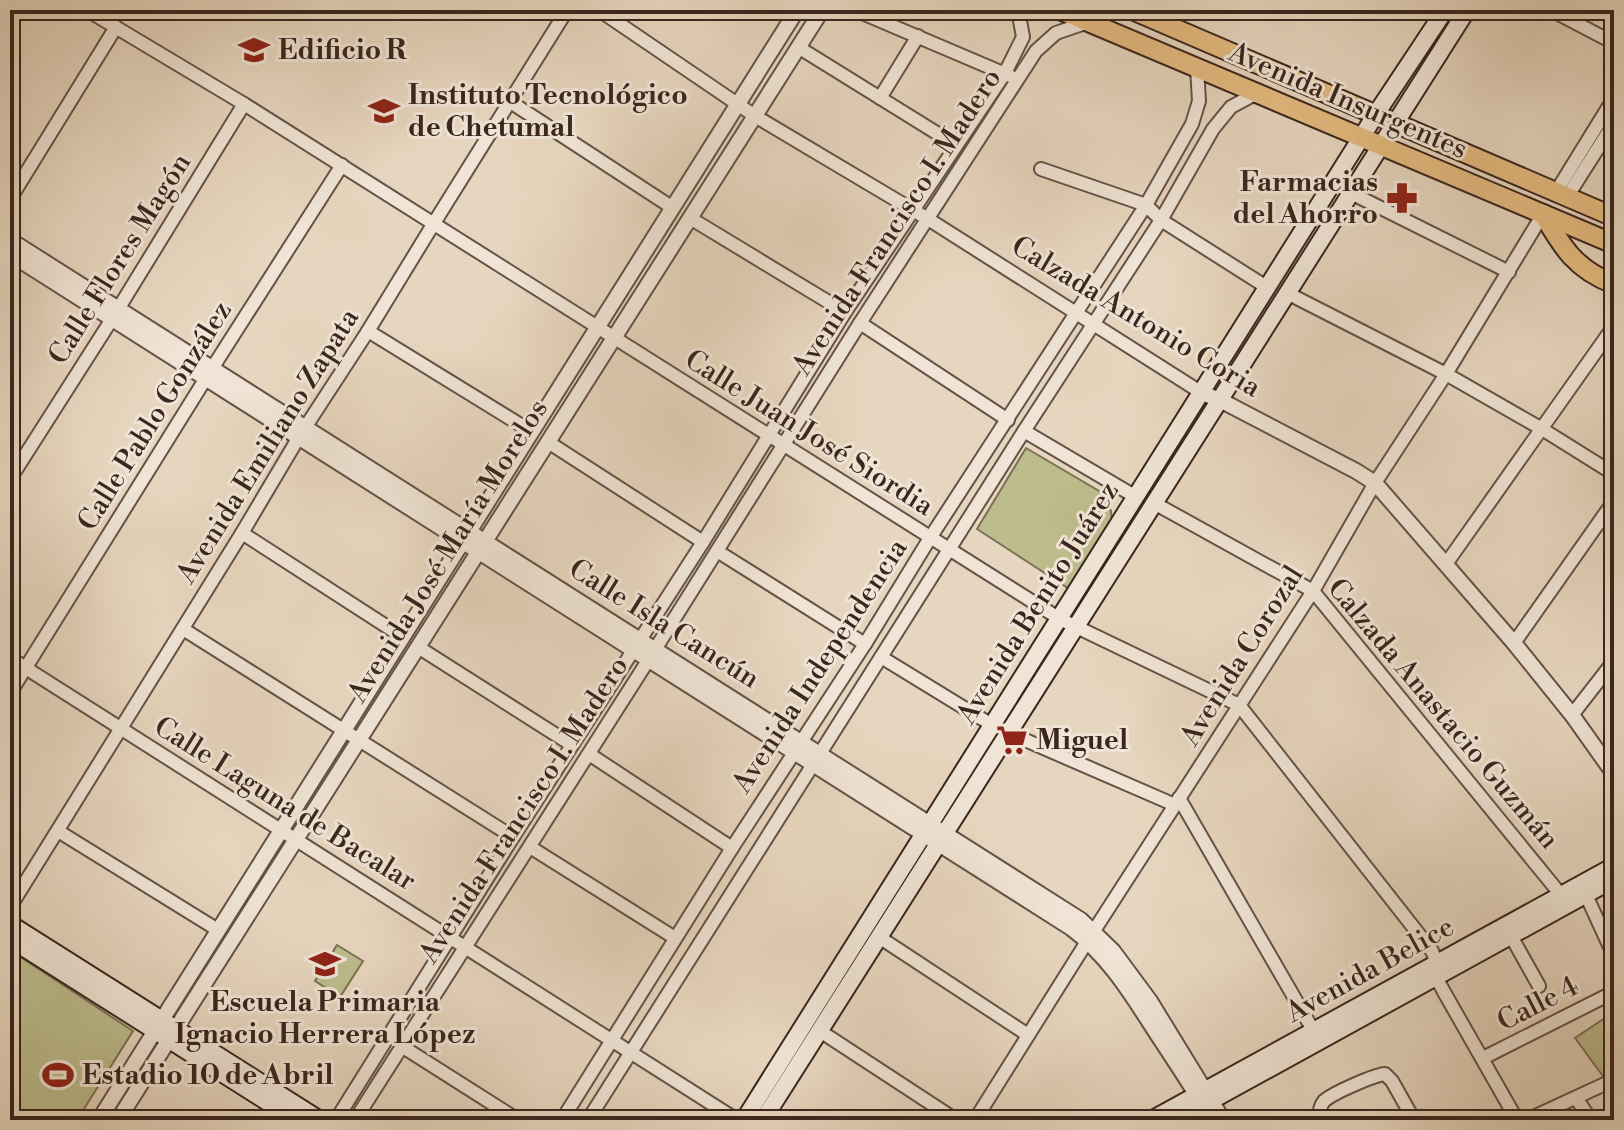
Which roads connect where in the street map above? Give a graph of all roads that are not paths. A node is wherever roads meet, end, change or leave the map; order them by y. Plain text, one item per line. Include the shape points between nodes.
1 (87, 10) edge
2 (567, 10) edge
3 (599, 10) edge
4 (797, 10) edge
5 (822, 10) edge
6 (855, 10) edge
7 (1018, 10) edge
8 (1060, 10) edge
9 (1132, 10) edge
10 (1445, 10) edge
11 (1467, 10) edge
12 (1551, 10) edge
13 (1088, 22) junction
14 (116, 27) junction
15 (918, 36) junction
16 (1614, 43) edge
17 (798, 47) junction
18 (1197, 68) junction
19 (1005, 73) junction
20 (1295, 79) junction
21 (1018, 80) junction
22 (1255, 94) junction
23 (880, 98) junction
24 (1614, 98) edge
25 (509, 101) junction
26 (244, 104) junction
27 (738, 104) junction
28 (1283, 105) junction
29 (1376, 114) junction
30 (755, 116) junction
31 (1395, 123) junction
32 (1614, 123) edge
33 (1362, 137) junction
34 (956, 145) junction
35 (1381, 146) junction
36 (1457, 150) junction
37 (342, 165) junction
38 (1041, 169) dead end
39 (1447, 173) junction
40 (1351, 193) junction
41 (1562, 194) junction
42 (10, 199) edge
43 (1146, 205) junction
44 (673, 208) junction
45 (912, 210) junction
46 (1543, 214) junction
47 (1614, 217) edge
48 (690, 218) junction
49 (928, 219) junction
50 (1161, 220) junction
51 (434, 223) junction
52 (10, 240) edge
53 (1614, 244) edge
54 (10, 254) edge
55 (1509, 272) junction
56 (1614, 284) edge
57 (1268, 288) junction
58 (1287, 293) junction
59 (845, 312) junction
60 (116, 314) junction
61 (1077, 314) junction
62 (860, 323) junction
63 (1092, 325) junction
64 (1614, 326) edge
65 (598, 327) junction
66 (368, 331) junction
67 (614, 338) junction
68 (209, 373) junction
69 (1446, 374) junction
70 (1202, 393) junction
71 (1220, 400) junction
72 (1008, 420) junction
73 (1542, 429) junction
74 (1024, 431) junction
75 (302, 432) junction
76 (532, 432) junction
77 (769, 436) junction
78 (548, 442) junction
79 (782, 445) junction
80 (1614, 474) edge
81 (10, 479) edge
82 (1375, 483) junction
83 (1136, 497) junction
84 (1614, 501) edge
85 (1154, 503) junction
86 (242, 533) junction
87 (466, 536) junction
88 (930, 538) junction
89 (703, 542) junction
90 (482, 546) junction
91 (949, 549) junction
92 (717, 551) junction
93 (1446, 564) junction
94 (1313, 591) junction
95 (1060, 619) junction
96 (1076, 627) junction
97 (183, 629) junction
98 (403, 637) junction
99 (1514, 643) junction
100 (865, 644) junction
101 (638, 645) junction
102 (418, 647) junction
103 (652, 654) junction
104 (881, 657) junction
105 (10, 658) edge
106 (1614, 661) edge
107 (26, 668) junction
108 (10, 693) edge
109 (1239, 705) junction
110 (1572, 715) junction
111 (992, 725) junction
112 (122, 729) junction
113 (344, 730) junction
114 (1009, 733) junction
115 (359, 740) junction
116 (572, 745) junction
117 (798, 747) junction
118 (589, 754) junction
119 (817, 759) junction
120 (1614, 774) edge
121 (1177, 802) junction
122 (58, 831) junction
123 (280, 832) junction
124 (935, 834) junction
125 (513, 837) junction
126 (295, 840) junction
127 (530, 847) junction
128 (732, 848) junction
129 (1614, 866) edge
130 (1614, 879) edge
131 (1561, 895) junction
132 (1586, 895) junction
133 (10, 907) edge
134 (10, 924) edge
135 (218, 930) junction
136 (1091, 936) junction
137 (1511, 936) junction
138 (450, 937) junction
139 (879, 937) junction
140 (675, 938) junction
141 (10, 939) edge
142 (465, 947) junction
143 (1614, 956) edge
144 (1436, 970) junction
145 (1539, 986) dead end
146 (1614, 992) edge
147 (165, 1030) junction
148 (1313, 1030) junction
149 (820, 1031) junction
150 (1028, 1035) junction
151 (613, 1041) junction
152 (403, 1047) junction
153 (632, 1053) junction
154 (1483, 1058) junction
155 (1607, 1083) dead end
156 (1576, 1098) junction
157 (1205, 1102) edge
158 (99, 1120) edge
159 (118, 1120) edge
160 (296, 1120) edge
161 (320, 1120) edge
162 (336, 1120) edge
163 (355, 1120) edge
164 (518, 1120) edge
165 (562, 1120) edge
166 (588, 1120) edge
167 (737, 1120) edge
168 (744, 1120) edge
169 (763, 1120) edge
170 (956, 1120) edge
171 (975, 1120) edge
172 (1151, 1120) edge
173 (1176, 1120) edge
174 (1223, 1120) edge
175 (1320, 1120) edge
176 (1414, 1120) edge
177 (1517, 1120) edge
178 (1527, 1120) edge
179 (1591, 1120) edge

1 - 14 street, Calle Juan José Siordia
2 - 25 street, Avenida Emiliano Zapata
3 - 27 street, Calzada Antonio Coria
4 - 27 street, Avenida José María Morelos
5 - 17 street, Avenida José María Morelos
6 - 15 street
7 - 19 street, Avenida Francisco I. Madero via 1023,37
8 - 13 main road, Avenida Insurgentes
9 - 20 main road, Avenida Insurgentes
10 - 29 main road, Avenida Benito Juárez
11 - 31 main road, Avenida Benito Juárez
12 - 16 street
13 - 18 main road, Avenida Insurgentes
13 - 21 street, Avenida Francisco I. Madero via 1056,33 1036,51
14 - 26 street, Calle Juan José Siordia
14 - 42 street
15 - 19 street
15 - 23 street
17 - 23 street
17 - 30 street, Avenida José María Morelos
18 - 22 main road, Avenida Insurgentes
18 - 43 street, Avenida Independencia via 1199,101 1192,124
19 - 21 street
19 - 34 street, Avenida Francisco I. Madero
20 - 28 main road
20 - 29 main road, Avenida Insurgentes
21 - 49 street, Avenida Francisco I. Madero
22 - 28 main road, Avenida Insurgentes
22 - 50 street, Avenida Independencia via 1231,107 1213,129
23 - 34 street
24 - 41 street
25 - 44 street
25 - 51 street, Avenida Emiliano Zapata
26 - 37 street, Calle Juan José Siordia
26 - 60 street, Calle Flores Magón
27 - 30 street, Calzada Antonio Coria
27 - 44 street, Avenida José María Morelos
28 - 33 main road, Avenida Insurgentes
29 - 31 main road, Avenida Insurgentes
29 - 33 main road, Avenida Benito Juárez
30 - 45 street, Calzada Antonio Coria
30 - 48 street, Avenida José María Morelos
31 - 35 main road, Avenida Benito Juárez
31 - 36 main road, Avenida Insurgentes
32 - 41 street
33 - 35 main road, Avenida Insurgentes
33 - 57 main road, Avenida Benito Juárez
34 - 45 street, Avenida Francisco I. Madero
35 - 39 main road, Avenida Insurgentes
35 - 40 main road, Avenida Benito Juárez
36 - 39 main road
36 - 41 main road, Avenida Insurgentes
37 - 51 street, Calle Juan José Siordia
37 - 68 street, Calle Pablo González
38 - 43 street
39 - 46 main road, Avenida Insurgentes
40 - 55 street
40 - 58 main road, Avenida Benito Juárez
41 - 47 main road, Avenida Insurgentes
43 - 50 street
43 - 61 street, Avenida Independencia
44 - 65 street, Avenida José María Morelos
45 - 49 street, Calzada Antonio Coria
45 - 59 street, Avenida Francisco I. Madero
46 - 53 main road, Avenida Insurgentes
46 - 55 street, Avenida Corozal
46 - 56 main road via 1561,246 1580,265
48 - 59 street
48 - 67 street, Avenida José María Morelos
49 - 61 street, Calzada Antonio Coria
49 - 62 street, Avenida Francisco I. Madero
50 - 57 street
50 - 63 street, Avenida Independencia
51 - 65 street, Calle Juan José Siordia
51 - 66 street, Avenida Emiliano Zapata
52 - 60 street, Calle Isla Cancún
54 - 60 street, Calle Isla Cancún
55 - 69 street, Avenida Corozal
57 - 70 main road, Avenida Benito Juárez
58 - 69 street
58 - 71 main road, Avenida Benito Juárez
59 - 77 street, Avenida Francisco I. Madero
60 - 68 street, Calle Isla Cancún
60 - 81 street, Calle Flores Magón
61 - 63 street, Calzada Antonio Coria
61 - 72 street, Avenida Independencia
62 - 72 street
62 - 79 street, Avenida Francisco I. Madero
63 - 70 street, Calzada Antonio Coria
63 - 74 street, Avenida Independencia
64 - 73 street
65 - 67 street, Calle Juan José Siordia
65 - 76 street, Avenida José María Morelos
66 - 75 street, Avenida Emiliano Zapata
66 - 76 street
67 - 77 street, Calle Juan José Siordia
67 - 78 street, Avenida José María Morelos
68 - 75 street, Calle Isla Cancún
68 - 107 street, Calle Pablo González
69 - 73 street
69 - 82 street, Avenida Corozal
70 - 71 street, Calzada Antonio Coria
70 - 83 main road, Avenida Benito Juárez
71 - 82 street, Calzada Antonio Coria
71 - 85 main road, Avenida Benito Juárez
72 - 88 street, Avenida Independencia
73 - 80 street
73 - 93 street
74 - 83 street
74 - 91 street, Avenida Independencia
75 - 86 street, Avenida Emiliano Zapata
75 - 87 street, Calle Isla Cancún
76 - 87 street, Avenida José María Morelos
77 - 79 street, Calle Juan José Siordia
77 - 89 street, Avenida Francisco I. Madero
78 - 89 street
78 - 90 street, Avenida José María Morelos
79 - 88 street, Calle Juan José Siordia
79 - 92 street, Avenida Francisco I. Madero
82 - 93 street, Calzada Antonio Coria
82 - 94 street, Avenida Corozal
83 - 95 main road, Avenida Benito Juárez
84 - 99 street
85 - 94 street, Calzada Anastacio Guzmán
85 - 96 main road, Avenida Benito Juárez
86 - 97 street, Avenida Emiliano Zapata
86 - 98 street
87 - 90 street, Calle Isla Cancún
87 - 98 street, Avenida José María Morelos
88 - 91 street, Calle Juan José Siordia
88 - 100 street, Avenida Independencia
89 - 101 street, Avenida Francisco I. Madero
90 - 101 street, Calle Isla Cancún
90 - 102 street, Avenida José María Morelos
91 - 95 street, Calle Juan José Siordia
91 - 104 street, Avenida Independencia
92 - 100 street
92 - 103 street, Avenida Francisco I. Madero
93 - 99 street, Calzada Antonio Coria
94 - 109 street, Avenida Corozal
94 - 131 street, Calzada Anastacio Guzmán
95 - 96 street, Calle Juan José Siordia
95 - 111 main road, Avenida Benito Juárez
96 - 109 street, Calle Juan José Siordia
96 - 114 main road, Avenida Benito Juárez
97 - 112 street, Avenida Emiliano Zapata
97 - 113 street
98 - 113 street, Avenida José María Morelos
99 - 110 street, Calzada Antonio Coria
100 - 117 street, Avenida Independencia
101 - 103 street, Calle Isla Cancún
101 - 116 street, Avenida Francisco I. Madero
102 - 115 street, Avenida José María Morelos
102 - 116 street
103 - 117 street, Calle Isla Cancún
103 - 118 street, Avenida Francisco I. Madero
104 - 111 street
104 - 119 street, Avenida Independencia
105 - 107 street, Calle Laguna de Bacalar
106 - 110 street
107 - 108 street, Calle Pablo González
107 - 112 street, Calle Laguna de Bacalar
109 - 121 street, Avenida Corozal
109 - 144 street, Calle Juan José Siordia via 1432,951
110 - 120 street, Calzada Antonio Coria
111 - 124 main road, Avenida Benito Juárez
112 - 122 street, Avenida Emiliano Zapata
112 - 123 street, Calle Laguna de Bacalar
113 - 115 street
113 - 123 street, Avenida José María Morelos
114 - 121 street
114 - 124 main road, Avenida Benito Juárez
115 - 125 street
115 - 126 street, Avenida José María Morelos
116 - 125 street, Avenida Francisco I. Madero
117 - 119 street, Calle Isla Cancún
117 - 128 street, Avenida Independencia
118 - 127 street, Avenida Francisco I. Madero
118 - 128 street
119 - 124 street, Calle Isla Cancún
119 - 153 street, Avenida Independencia
121 - 136 street, Avenida Corozal
121 - 148 street
122 - 133 street, Avenida Emiliano Zapata
122 - 135 street
123 - 126 street, Calle Laguna de Bacalar
123 - 135 street, Avenida José María Morelos
124 - 136 street, Calle Isla Cancún
124 - 139 main road, Avenida Benito Juárez
124 - 168 main road, Avenida Benito Juárez
125 - 138 street, Avenida Francisco I. Madero
126 - 138 street, Calle Laguna de Bacalar
126 - 147 street, Avenida José María Morelos
127 - 140 street
127 - 142 street, Avenida Francisco I. Madero
128 - 140 street, Avenida Independencia
129 - 131 main road, Avenida Belice
130 - 132 main road, Avenida Belice
131 - 144 main road, Avenida Belice
132 - 137 main road, Avenida Belice
132 - 143 street
134 - 147 main road
135 - 147 street, Avenida José María Morelos
136 - 150 street, Avenida Corozal
136 - 157 street, Calle Isla Cancún via 1113,951 1150,1001
137 - 144 main road, Avenida Belice
137 - 145 street
138 - 142 street, Calle Laguna de Bacalar
138 - 162 street, Avenida Francisco I. Madero
139 - 149 main road, Avenida Benito Juárez
139 - 150 street
140 - 151 street, Avenida Independencia
141 - 147 main road
142 - 151 street, Calle Laguna de Bacalar
142 - 152 street, Avenida Francisco I. Madero
144 - 148 main road, Avenida Belice
144 - 154 street, Calle Juan José Siordia
144 - 157 main road, Avenida Belice
146 - 154 street, Calle 4
147 - 158 street, Avenida José María Morelos
147 - 159 street, Avenida José María Morelos
147 - 160 main road
147 - 161 main road
148 - 157 main road, Avenida Belice
149 - 169 main road, Avenida Benito Juárez
149 - 170 street
150 - 171 street, Avenida Corozal
151 - 153 street, Calle Laguna de Bacalar
151 - 165 street, Avenida Independencia
152 - 163 street, Avenida Francisco I. Madero
152 - 164 street
153 - 166 street, Avenida Independencia
153 - 167 street, Calle Laguna de Bacalar
154 - 177 street, Calle Juan José Siordia
155 - 156 street
156 - 178 street
156 - 179 street
157 - 172 main road, Avenida Belice
157 - 173 main road, Avenida Belice
157 - 174 street, Calle Isla Cancún
175 - 176 street via 1325,1100 1385,1074

